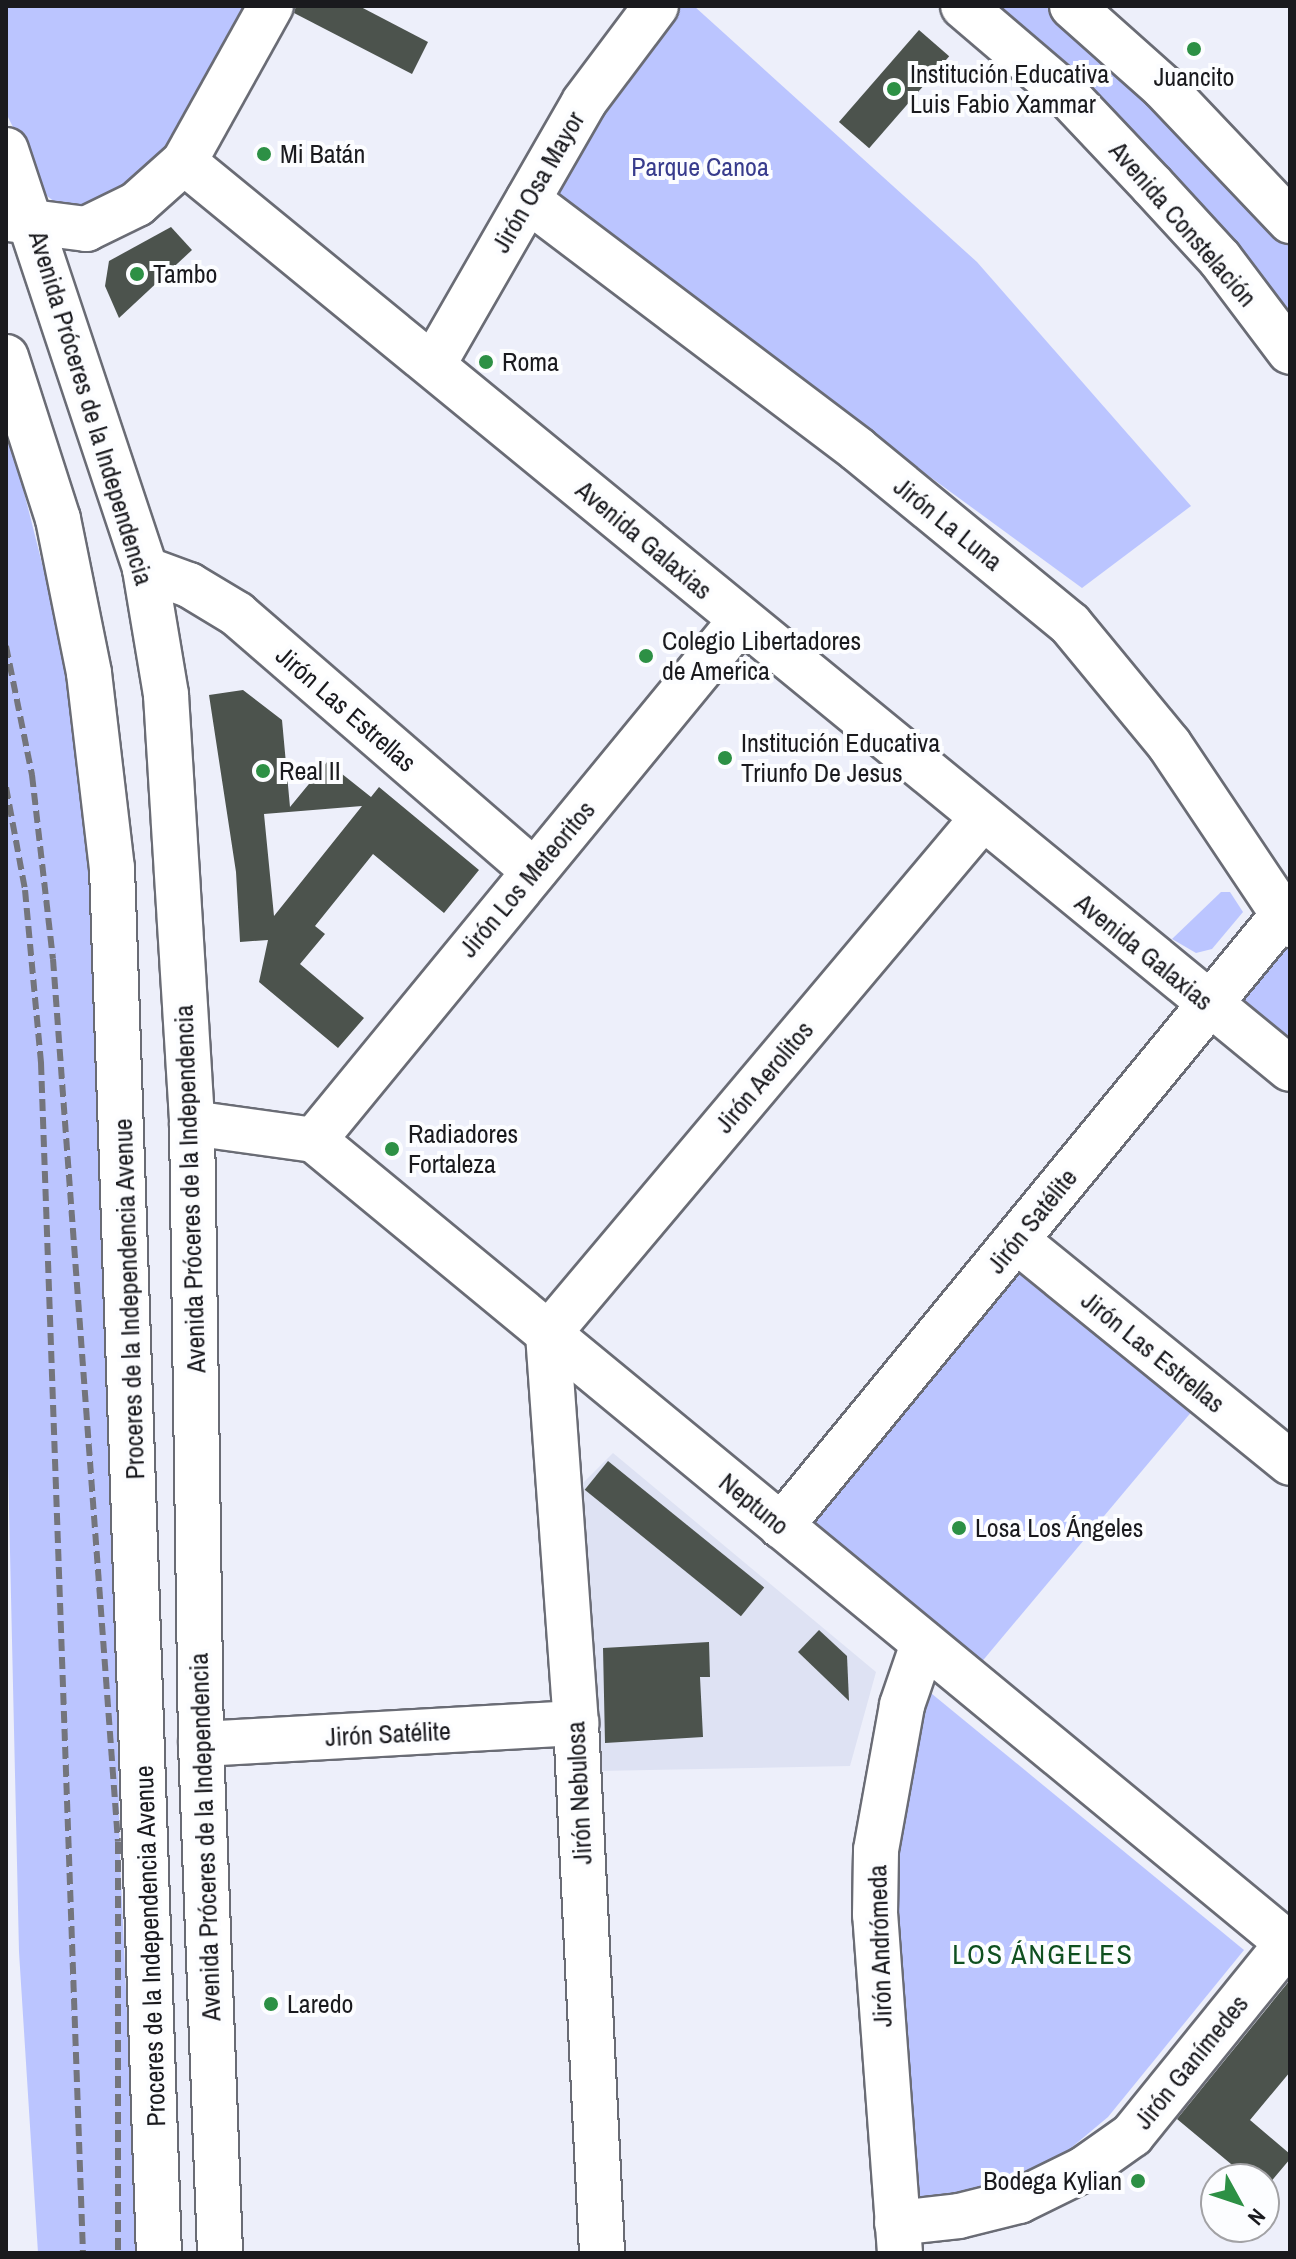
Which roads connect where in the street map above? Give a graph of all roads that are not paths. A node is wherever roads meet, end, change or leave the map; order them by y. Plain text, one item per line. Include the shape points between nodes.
1 (271, 6) edge
2 (656, 6) edge
3 (963, 6) edge
4 (1072, 6) edge
5 (6, 150) edge
6 (184, 162) junction
7 (528, 200) junction
8 (1290, 221) edge
9 (20, 222) edge
10 (1290, 352) edge
11 (6, 357) edge
12 (433, 365) junction
13 (145, 569) junction
14 (741, 620) junction
15 (981, 820) junction
16 (534, 871) junction
17 (1286, 920) edge
18 (1209, 1004) junction
19 (1290, 1069) edge
20 (192, 1123) junction
21 (314, 1140) junction
22 (1016, 1240) junction
23 (548, 1334) junction
24 (1290, 1463) edge
25 (781, 1526) junction
26 (923, 1644) junction
27 (576, 1723) junction
28 (201, 1744) junction
29 (1289, 1942) edge
30 (898, 2238) edge
31 (159, 2253) edge
32 (220, 2253) edge
33 (602, 2253) edge

1 - 6 street
2 - 7 street, Jirón Osa Mayor via 584,102
3 - 10 street, Avenida Constelación via 1066,94 1220,259
4 - 8 street via 1174,98
5 - 9 street, Avenida Próceres de la Independencia
6 - 9 street via 137,204 86,229
6 - 12 street, Avenida Galaxias
7 - 12 street, Jirón Osa Mayor
7 - 17 street, Jirón La Luna via 857,449 1070,624 1169,744
9 - 13 street, Avenida Próceres de la Independencia
11 - 31 street, Proceres de la Independencia Avenue via 61,535 89,673 112,868
12 - 14 street, Avenida Galaxias
13 - 16 street, Jirón Las Estrellas via 189,585 237,614
13 - 20 street, Avenida Próceres de la Independencia via 166,695
14 - 15 street, Avenida Galaxias
14 - 16 street, Jirón Los Meteoritos
15 - 18 street, Avenida Galaxias
15 - 23 street, Jirón Aerolitos
16 - 21 street, Jirón Los Meteoritos
17 - 18 street, Jirón Satélite
18 - 19 street, Avenida Galaxias
18 - 22 street, Jirón Satélite
20 - 21 street
20 - 28 street, Avenida Próceres de la Independencia
21 - 23 street, Neptuno
22 - 24 street, Jirón Las Estrellas
22 - 25 street, Jirón Satélite
23 - 25 street, Neptuno
23 - 27 street, Jirón Nebulosa
25 - 26 street, Neptuno
26 - 29 street, Neptuno
26 - 30 street, Jirón Andrómeda via 899,1719 876,1850 875,1915
27 - 28 street, Jirón Satélite
27 - 33 street, Jirón Nebulosa
28 - 32 street, Avenida Próceres de la Independencia
29 - 30 street, Jirón Ganímedes via 1132,2135 1084,2169 1019,2201

